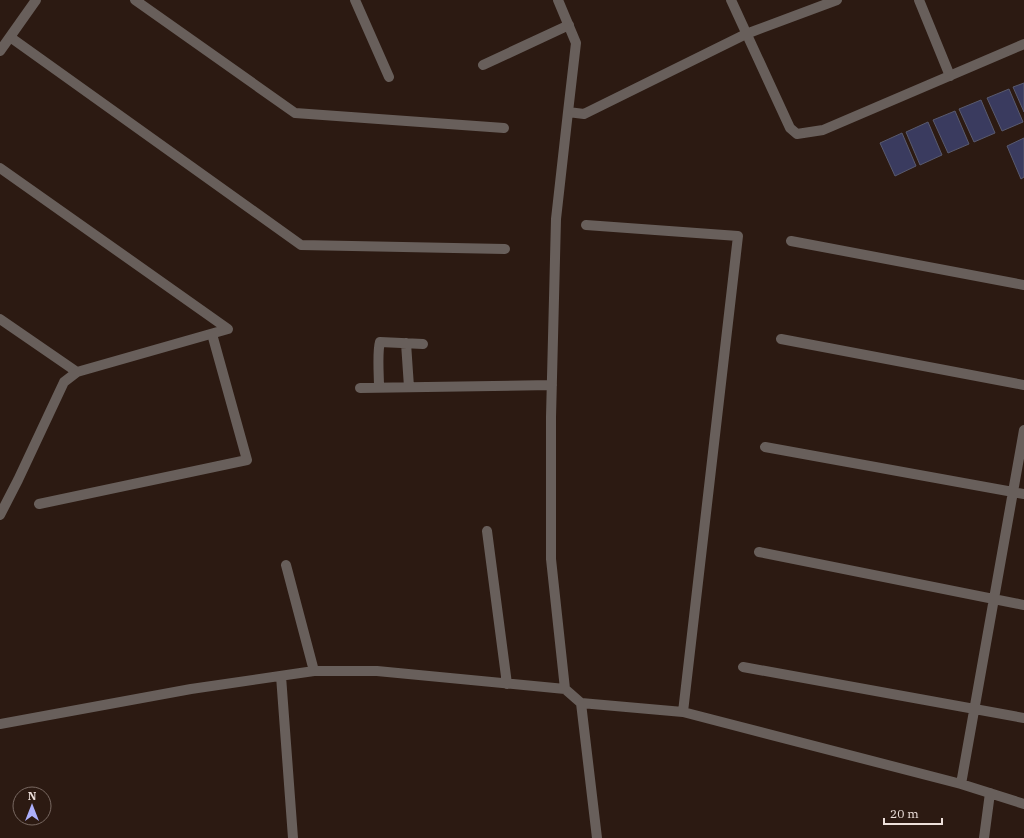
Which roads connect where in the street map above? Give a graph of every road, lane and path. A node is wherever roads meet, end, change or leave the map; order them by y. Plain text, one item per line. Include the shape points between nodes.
1 (36, 0) edge
2 (135, 0) edge
3 (355, 0) edge
4 (558, 0) edge
5 (731, 0) edge
6 (837, 0) edge
7 (919, 0) edge
8 (569, 25) junction
9 (746, 34) junction
10 (10, 37) junction
11 (1024, 44) edge
12 (0, 51) edge
13 (483, 65) dead end
14 (950, 76) junction
15 (389, 77) dead end
16 (568, 112) junction
17 (504, 128) dead end
18 (0, 168) edge
19 (586, 224) dead end
20 (791, 241) dead end
21 (505, 249) dead end
22 (1024, 285) edge
23 (0, 319) edge
24 (212, 334) junction
25 (781, 339) dead end
26 (406, 343) junction
27 (423, 344) dead end
28 (77, 372) junction
29 (552, 385) junction
30 (1024, 385) edge
31 (379, 387) junction
32 (409, 387) junction
33 (360, 388) dead end
34 (1024, 430) edge
35 (764, 447) dead end
36 (1013, 492) junction
37 (1024, 494) edge
38 (39, 504) dead end
39 (0, 514) edge
40 (487, 531) dead end
41 (759, 552) dead end
42 (286, 565) dead end
43 (994, 599) junction
44 (1024, 605) edge
45 (743, 667) dead end
46 (314, 671) junction
47 (281, 676) junction
48 (507, 684) junction
49 (564, 689) junction
50 (580, 703) junction
51 (975, 709) junction
52 (683, 712) junction
53 (1024, 718) edge
54 (0, 724) edge
55 (961, 784) junction
56 (990, 793) junction
57 (1024, 804) edge
58 (293, 838) edge
59 (597, 838) edge
60 (984, 838) edge

1 - 10 street
2 - 17 street via 295,113
3 - 15 street
4 - 8 street
5 - 9 street
6 - 9 street
7 - 14 street
8 - 13 street
8 - 16 street via 576,43
9 - 14 street via 790,128 796,134 823,130
9 - 16 street via 584,114
10 - 12 street
10 - 21 street via 301,245
11 - 14 street
16 - 29 street via 556,219
18 - 24 street via 228,329
19 - 52 street via 738,236
20 - 22 street
23 - 28 street
24 - 28 street
24 - 38 street via 247,460
25 - 30 street
26 - 27 street
26 - 31 street via 380,343
26 - 32 street
28 - 39 street via 64,382
29 - 32 street
29 - 49 street via 551,559
31 - 32 street
31 - 33 street
34 - 36 street
35 - 36 street
36 - 37 street
36 - 43 street
40 - 48 street
41 - 43 street
42 - 46 street
43 - 44 street
43 - 51 street
45 - 51 street
46 - 47 street
46 - 48 street via 377,671
47 - 54 street via 192,689
47 - 58 street
48 - 49 street
49 - 50 street
50 - 52 street
50 - 59 street
51 - 53 street
51 - 55 street
52 - 55 street
55 - 56 street
56 - 57 street
56 - 60 street

